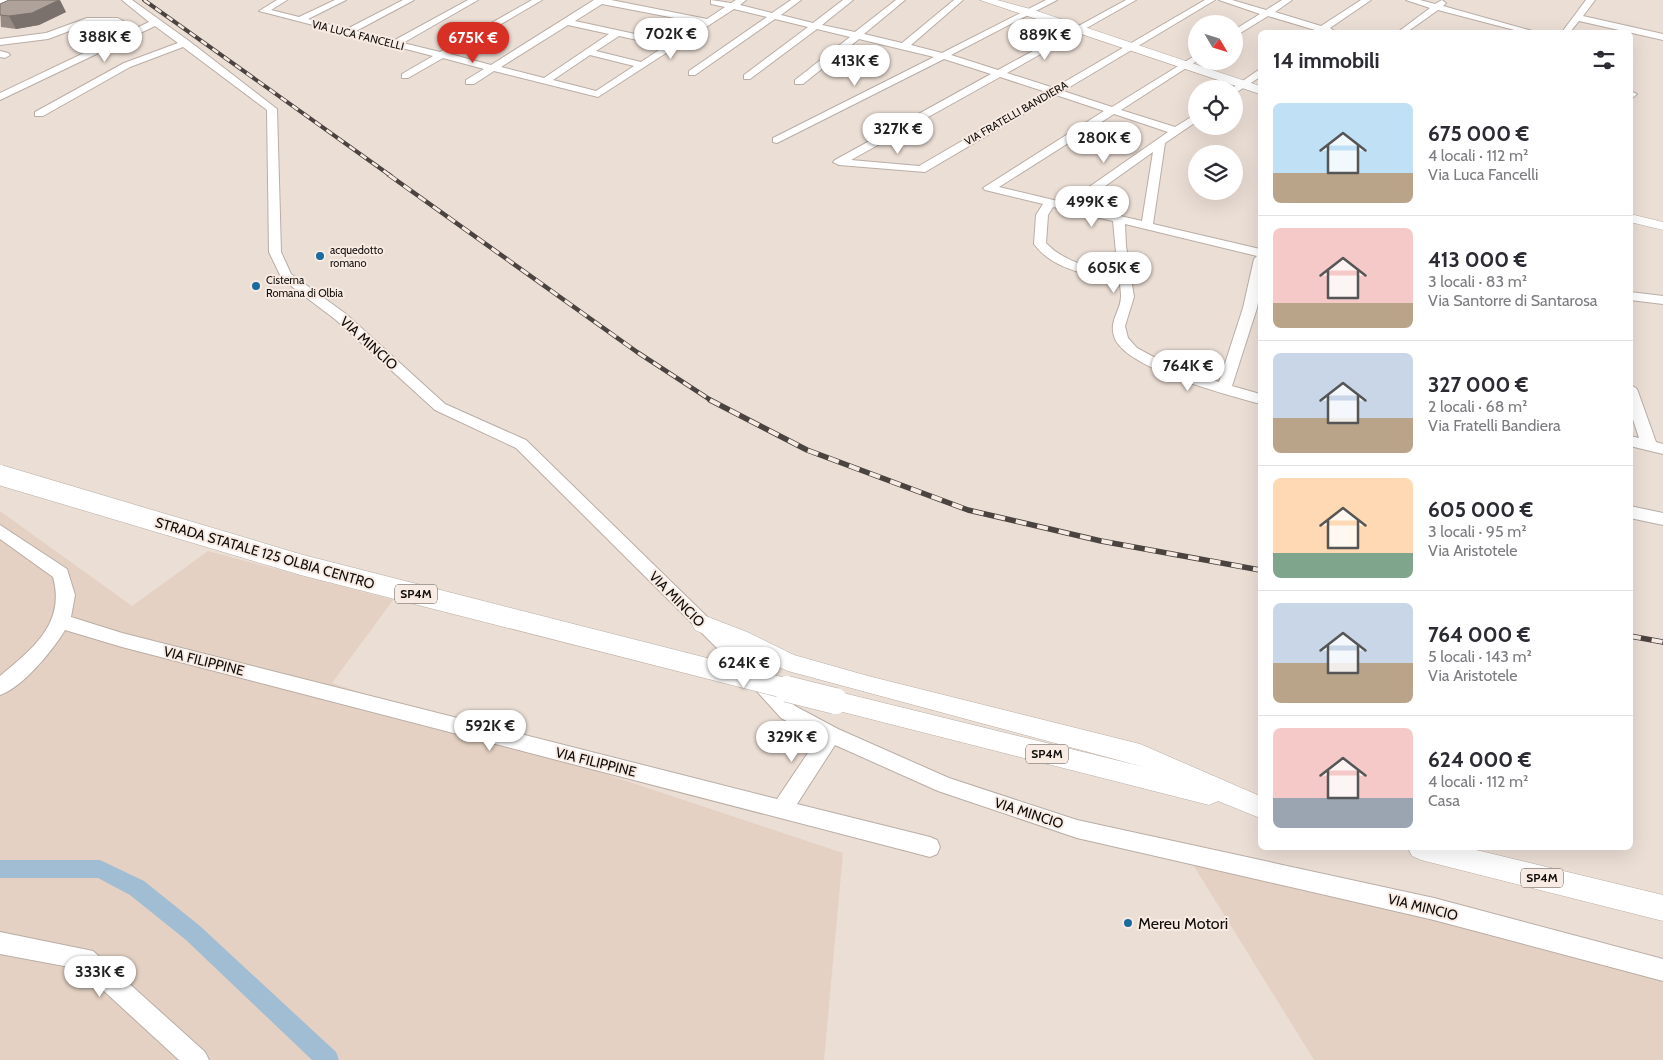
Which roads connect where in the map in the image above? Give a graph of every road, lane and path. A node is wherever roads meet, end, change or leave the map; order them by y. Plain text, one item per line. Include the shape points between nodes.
1 (6, 0) edge
2 (126, 0) edge
3 (265, 0) edge
4 (283, 0) edge
5 (342, 0) edge
6 (410, 0) edge
7 (474, 0) edge
8 (538, 0) edge
9 (600, 0) edge
10 (742, 0) edge
11 (797, 0) edge
12 (849, 0) edge
13 (902, 0) edge
14 (959, 0) edge
15 (985, 0) edge
16 (1053, 0) edge
17 (1132, 0) edge
18 (1211, 0) edge
19 (1223, 0) edge
20 (1288, 0) edge
21 (1367, 0) edge
22 (1410, 0) edge
23 (1446, 0) edge
24 (1591, 0) edge
25 (714, 2) dead end
26 (0, 3) edge
27 (732, 7) junction
28 (1436, 7) junction
29 (263, 11) junction
30 (1030, 12) junction
31 (1267, 13) junction
32 (773, 16) junction
33 (1578, 18) junction
34 (118, 20) dead end
35 (300, 20) junction
36 (156, 22) junction
37 (568, 22) junction
38 (709, 22) junction
39 (814, 26) junction
40 (1080, 28) junction
41 (1243, 28) edge
42 (1317, 30) edge
43 (1322, 30) edge
44 (1405, 30) edge
45 (1523, 30) edge
46 (1568, 30) edge
47 (1632, 30) edge
48 (1633, 30) edge
49 (348, 32) junction
50 (617, 33) junction
51 (857, 36) junction
52 (1663, 37) edge
53 (0, 42) edge
54 (186, 43) junction
55 (394, 44) junction
56 (673, 45) junction
57 (1131, 45) junction
58 (904, 46) junction
59 (588, 52) junction
60 (441, 56) junction
61 (944, 56) junction
62 (1188, 60) edge
63 (1188, 63) edge
64 (642, 65) junction
65 (490, 68) junction
66 (1212, 70) edge
67 (999, 72) junction
68 (692, 73) dead end
69 (1258, 74) edge
70 (405, 76) dead end
71 (747, 77) dead end
72 (545, 81) junction
73 (470, 82) dead end
74 (799, 82) dead end
75 (1244, 84) junction
76 (1258, 89) edge
77 (1055, 90) junction
78 (0, 97) edge
79 (1112, 109) junction
80 (39, 114) dead end
81 (1188, 123) edge
82 (1177, 131) junction
83 (778, 140) dead end
84 (1160, 143) junction
85 (1134, 159) junction
86 (1157, 165) junction
87 (1049, 204) junction
88 (1067, 208) junction
89 (1633, 219) edge
90 (1119, 221) junction
91 (1147, 226) junction
92 (1663, 226) edge
93 (1258, 253) edge
94 (1126, 278) junction
95 (1258, 279) edge
96 (1633, 296) edge
97 (1663, 300) edge
98 (1255, 309) edge
99 (1224, 388) junction
100 (1633, 396) edge
101 (1258, 398) edge
102 (1633, 442) edge
103 (1656, 447) edge
104 (0, 475) edge
105 (1633, 513) edge
106 (1663, 519) edge
107 (0, 531) edge
108 (60, 621) junction
109 (702, 624) junction
110 (0, 687) edge
111 (831, 735) junction
112 (1258, 806) edge
113 (1258, 807) edge
114 (781, 810) junction
115 (930, 847) dead end
116 (1429, 850) edge
117 (1663, 908) edge
118 (0, 944) edge
119 (1663, 970) edge
120 (197, 1060) edge

1 - 26 street
2 - 36 street, VIA MINCIO
3 - 29 street
4 - 29 street
5 - 35 street
6 - 49 street
7 - 55 street
8 - 60 street
9 - 37 street
9 - 38 street
10 - 27 street
11 - 32 street
12 - 39 street
13 - 51 street
14 - 58 street
15 - 30 main road
16 - 30 street
17 - 40 street
18 - 57 street, VIA FRATELLI BANDIERA
19 - 31 street
20 - 31 street
21 - 43 street
22 - 28 street
23 - 28 street
24 - 33 street
25 - 27 street
27 - 32 street
27 - 38 street
28 - 44 street
28 - 45 street
29 - 35 street, VIA LUCA FANCELLI
30 - 40 main road
30 - 61 street
31 - 41 street
31 - 42 street
32 - 39 street
32 - 68 street
33 - 46 street
33 - 47 street
34 - 53 street via 86,21 48,36
35 - 49 street, VIA LUCA FANCELLI
36 - 54 street, VIA MINCIO
36 - 78 street
37 - 50 street
37 - 65 street
38 - 56 street
39 - 51 street
39 - 71 street
40 - 57 main road
40 - 67 street
48 - 52 street
49 - 55 street, VIA LUCA FANCELLI
50 - 56 street
50 - 59 street
51 - 58 street
51 - 74 street
54 - 80 street via 127,65
54 - 109 street, VIA MINCIO via 272,109 275,252 286,276 341,317 440,407 521,444
55 - 60 street, VIA LUCA FANCELLI
56 - 64 street
57 - 62 main road
57 - 77 street, VIA FRATELLI BANDIERA
58 - 61 street
59 - 64 street
59 - 72 street
60 - 65 street, VIA LUCA FANCELLI
60 - 70 street
61 - 67 street
61 - 83 street
63 - 79 street
64 - 72 street, VIA LUCA FANCELLI via 598,94
65 - 72 street, VIA LUCA FANCELLI
65 - 73 street
66 - 75 main road
67 - 77 street
67 - 77 street, VIA FRATELLI BANDIERA via 839,162 921,170
69 - 75 street
75 - 76 main road
77 - 79 street
79 - 82 street
79 - 87 street via 989,188
81 - 82 street
82 - 84 street
84 - 85 street
84 - 86 street
85 - 86 street
85 - 88 street
86 - 91 street
87 - 88 street
87 - 94 street via 1042,215 1040,244 1048,255 1096,273
88 - 90 street
89 - 92 main road
90 - 91 street
90 - 94 street
91 - 93 street
94 - 99 street via 1128,297 1118,326 1121,339 1132,351 1171,372
95 - 98 street
96 - 97 street
98 - 99 street
99 - 101 street
100 - 103 street
102 - 103 street
104 - 113 main road, STRADA STATALE 125 OLBIA CENTRO / SP4M, bridge via 302,564
105 - 106 street
107 - 108 street via 61,574 66,602
108 - 110 street via 43,648
108 - 114 street, VIA FILIPPINE
109 - 111 street, VIA MINCIO via 788,712
109 - 112 main road via 788,662 1140,754
111 - 114 street
111 - 119 street, VIA MINCIO via 945,785 1077,828 1434,908
114 - 115 street, VIA FILIPPINE
116 - 117 main road, SP4M
118 - 120 street via 85,959

